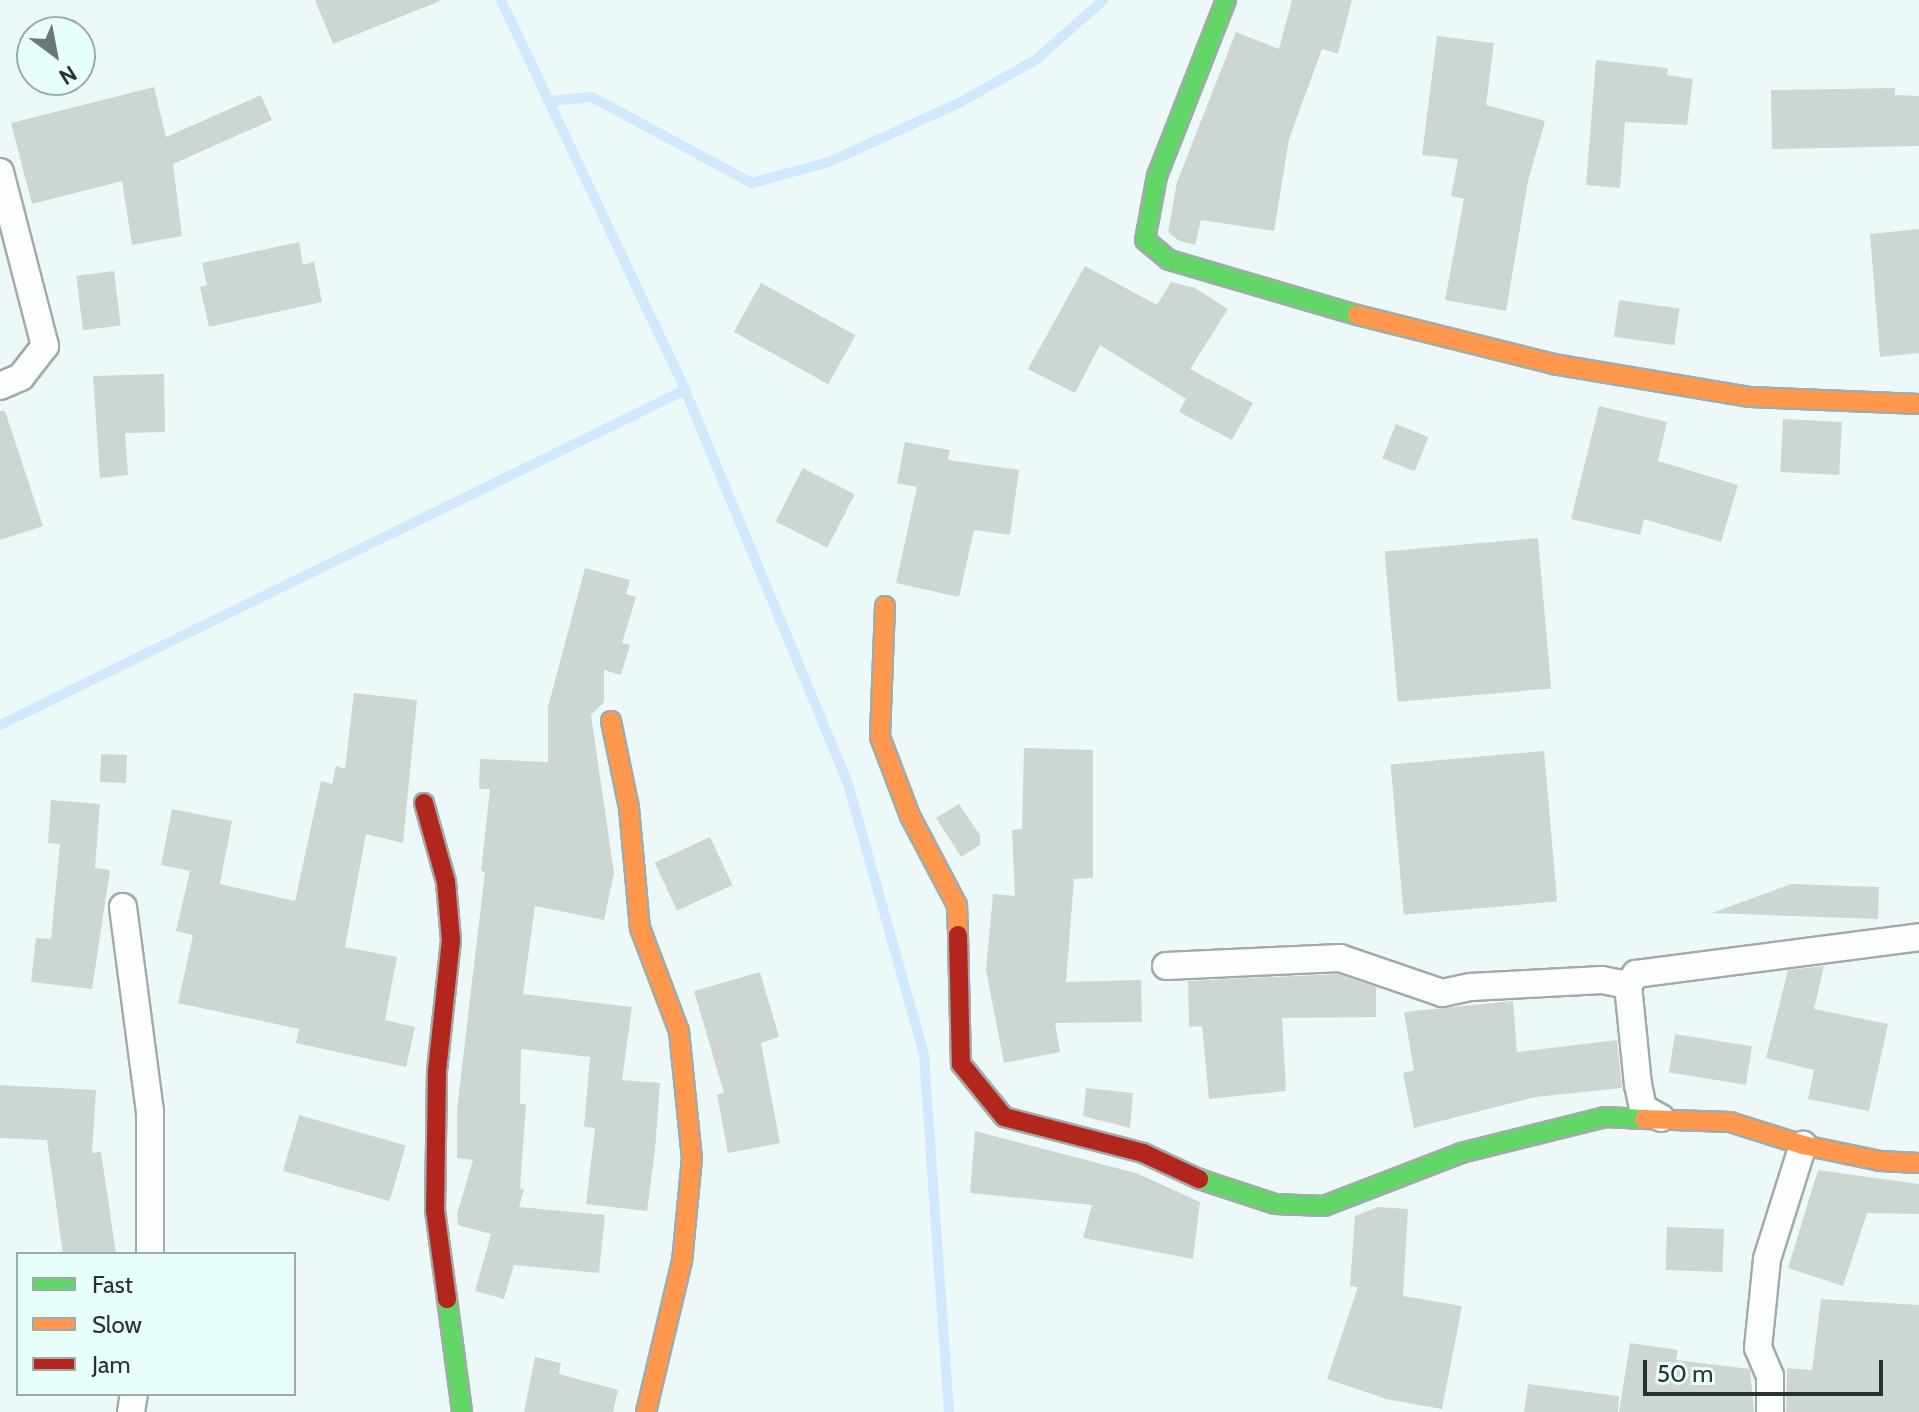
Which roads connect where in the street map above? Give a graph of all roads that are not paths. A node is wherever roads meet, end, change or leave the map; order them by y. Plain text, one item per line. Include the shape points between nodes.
1 (1226, 0) edge
2 (0, 172) edge
3 (0, 386) edge
4 (1919, 404) edge
5 (885, 606) dead end
6 (611, 721) dead end
7 (424, 803) dead end
8 (123, 907) dead end
9 (1919, 937) edge
10 (1166, 966) dead end
11 (1628, 985) junction
12 (1661, 1118) junction
13 (1803, 1145) junction
14 (1919, 1163) edge
15 (150, 1252) edge
16 (462, 1412) edge
17 (646, 1412) edge
18 (1770, 1412) edge

1 - 4 street via 1157,176 1145,240 1169,260 1262,283 1311,303 1553,364 1750,397
2 - 3 street via 45,346 21,377
5 - 12 street via 880,737 910,816 957,905 961,1064 1004,1117 1143,1153 1206,1182 1275,1204 1324,1206 1461,1153 1605,1117
6 - 17 street via 629,808 640,928 679,1031 692,1158 682,1261
7 - 16 street via 446,882 451,940 437,1071 435,1210
8 - 15 street via 150,1111
9 - 11 street via 1636,974
10 - 11 street via 1340,958 1442,993 1602,980
11 - 12 street via 1643,1108
12 - 13 street via 1730,1122
13 - 14 street via 1880,1161
13 - 18 street via 1767,1259 1758,1348 1770,1376

